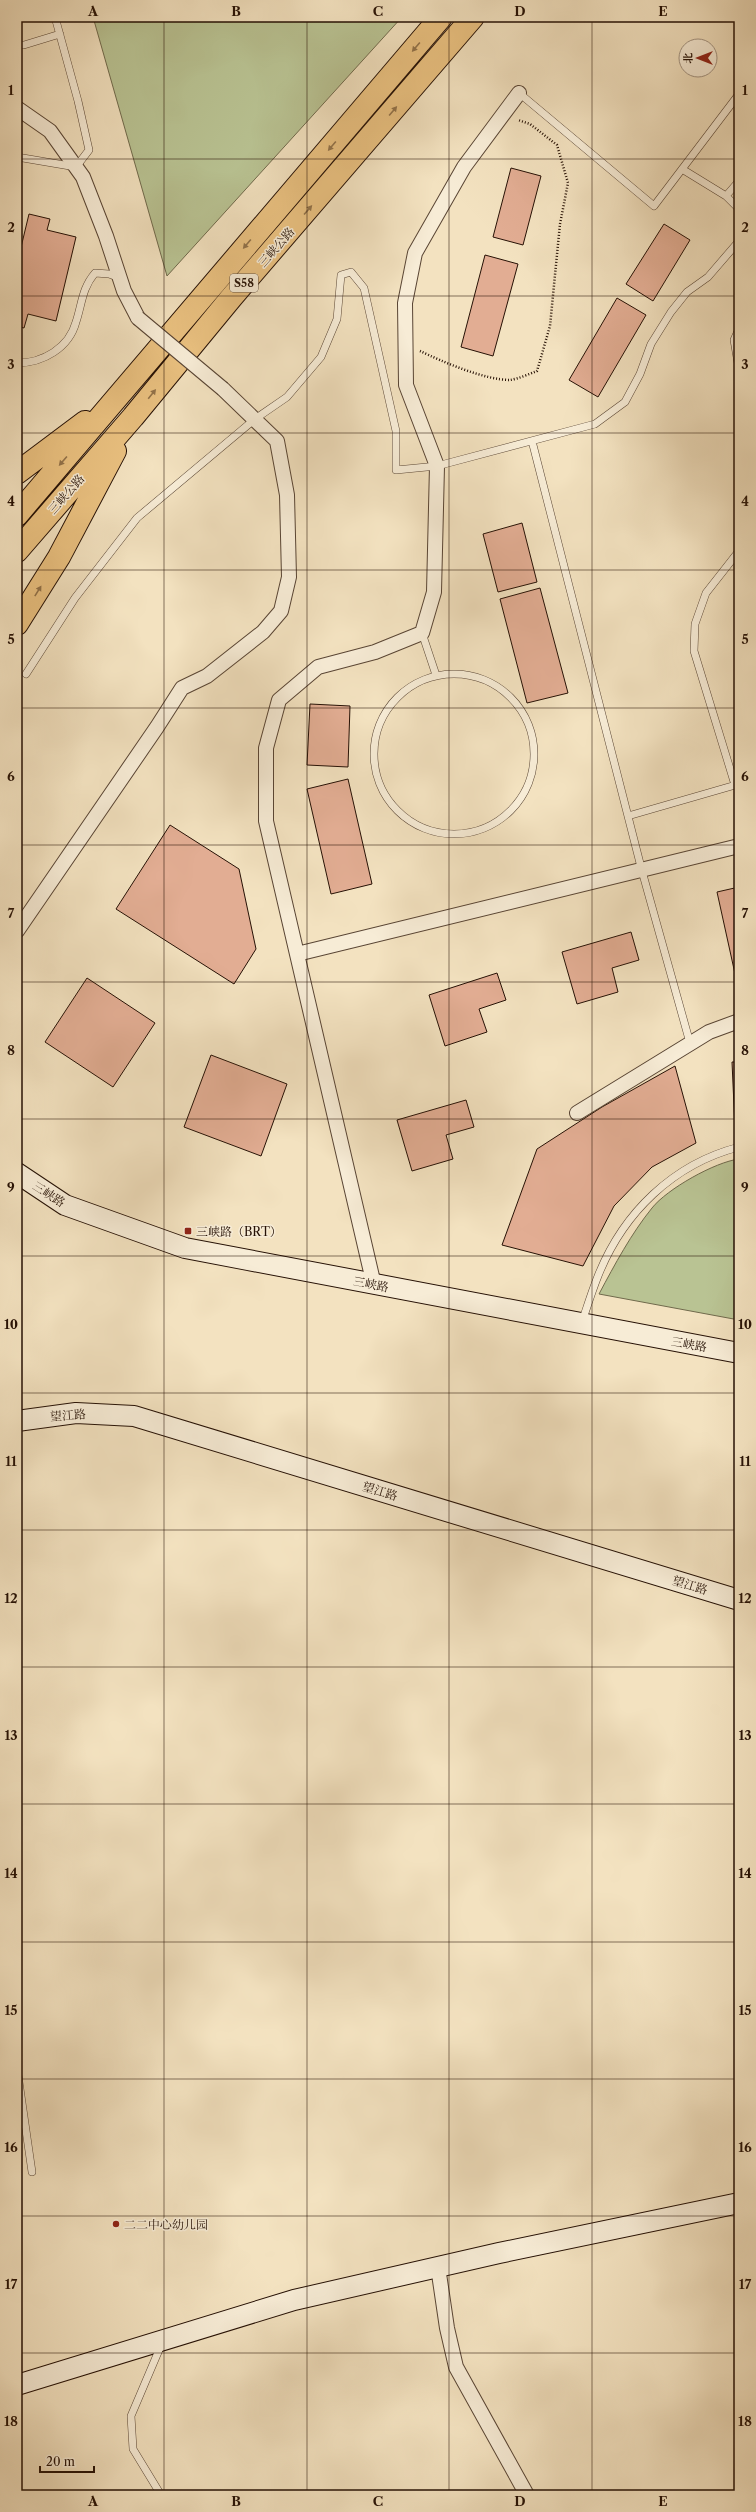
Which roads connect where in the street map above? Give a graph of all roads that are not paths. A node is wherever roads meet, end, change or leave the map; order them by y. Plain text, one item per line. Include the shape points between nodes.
1 (55, 17) edge
2 (441, 17) edge
3 (474, 17) edge
4 (60, 34) junction
5 (17, 45) edge
6 (519, 93) joint
7 (739, 94) edge
8 (17, 108) edge
9 (17, 157) edge
10 (76, 167) junction
11 (682, 169) junction
12 (739, 181) edge
13 (726, 196) junction
14 (739, 209) edge
15 (739, 241) edge
16 (120, 278) junction
17 (739, 329) edge
18 (17, 363) edge
19 (739, 369) edge
20 (120, 396) junction
21 (133, 417) junction
22 (256, 419) junction
23 (532, 441) junction
24 (436, 466) junction
25 (17, 473) edge
26 (17, 515) edge
27 (17, 551) edge
28 (739, 551) edge
29 (17, 624) edge
30 (422, 633) junction
31 (26, 674) dead end
32 (436, 675) junction
33 (737, 784) edge
34 (628, 816) junction
35 (739, 846) edge
36 (642, 871) junction
37 (17, 930) edge
38 (297, 954) junction
39 (739, 1021) edge
40 (690, 1043) junction
41 (577, 1113) dead end
42 (739, 1147) edge
43 (17, 1173) edge
44 (374, 1284) junction
45 (582, 1324) junction
46 (739, 1353) edge
47 (18, 1425) edge
48 (739, 1600) edge
49 (17, 2068) edge
50 (32, 2172) dead end
51 (739, 2203) edge
52 (438, 2267) junction
53 (164, 2340) junction
54 (17, 2385) edge
55 (161, 2495) edge
56 (527, 2495) edge

1 - 4 lane
2 -> 20 highway, 三峡公路 / S58
21 -> 3 highway, 三峡公路 / S58 via 236,292
4 - 5 lane
4 - 10 lane via 89,150
6 - 11 lane via 654,206
6 - 24 street via 464,167 415,253 405,303 406,385
7 - 11 lane
8 - 10 street via 50,131
9 - 10 lane
10 - 16 street via 86,185
11 - 13 lane
12 - 13 lane
13 - 14 lane
15 - 23 lane via 708,277 687,292 671,312 651,344 640,374 625,402 595,424
16 - 18 lane via 95,273 88,281 76,323 64,344 49,356 32,363
16 - 22 street, bridge via 138,318
17 - 19 lane via 734,340
20 - 25 highway
20 -> 26 highway, 三峡公路 / S58
21 - 27 highway, 三峡公路 / S58
29 -> 21 highway via 59,557
22 - 24 lane via 287,397 321,356 336,319 341,274 351,272 364,288 379,353 396,431 396,470
22 - 31 lane via 137,518 75,598
22 - 37 street via 278,441 287,496 289,577 281,611 263,632 206,676 182,688
23 - 24 lane
23 - 34 lane
24 - 30 street via 434,592
28 - 33 lane via 706,593 695,624 694,651
30 - 32 lane
30 - 38 street via 375,652 318,667 279,700 266,748 266,821
32 - 32 lane via 410,686 390,705 378,730 374,758 380,785 395,808 417,825 443,834 471,833 494,824 514,808 528,786 534,762 533,736 523,712 507,693 486,680 461,674
33 - 34 lane
34 - 36 lane
35 - 36 street
36 - 38 street
36 - 40 lane
38 - 44 street
39 - 40 street via 709,1032
40 - 41 street
42 - 45 lane via 696,1162 654,1192 621,1231 598,1275
43 - 44 main road, 三峡路 via 65,1205 185,1248
44 - 45 main road, 三峡路
45 - 46 main road, 三峡路
47 - 48 main road, 望江路 via 76,1413 134,1416
49 - 50 lane
51 - 52 main road
52 - 53 main road via 294,2300
52 - 56 street via 456,2367
53 - 54 main road
53 - 55 lane via 131,2416 133,2449

